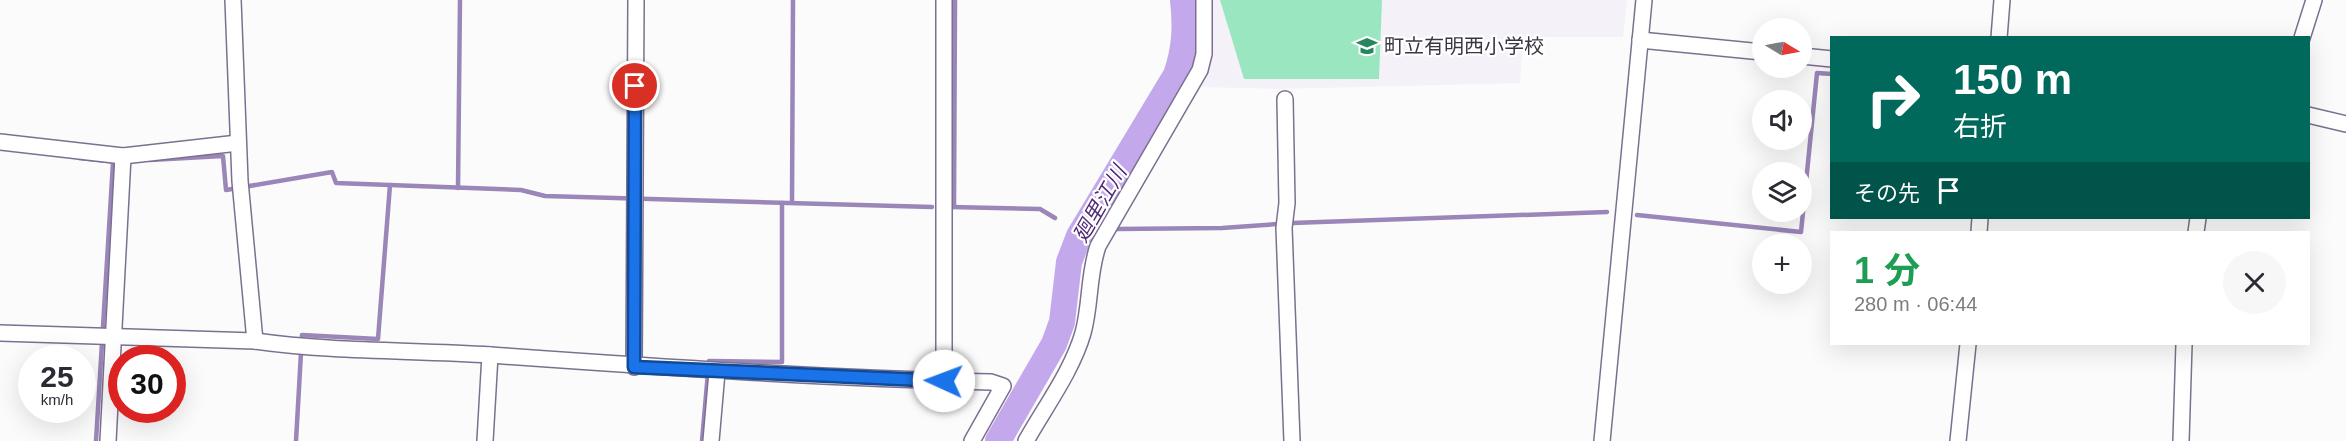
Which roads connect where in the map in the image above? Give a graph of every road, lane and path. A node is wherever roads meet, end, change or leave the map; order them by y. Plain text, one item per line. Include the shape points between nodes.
1 (233, 0) edge
2 (636, 0) edge
3 (944, 0) edge
4 (1204, 0) edge
5 (1644, 0) edge
6 (2002, 0) edge
7 (2314, 0) edge
8 (1999, 36) edge
9 (2303, 36) edge
10 (1640, 40) junction
11 (1752, 51) edge
12 (1812, 57) edge
13 (1830, 59) edge
14 (1285, 99) dead end
15 (2310, 115) edge
16 (2346, 124) edge
17 (0, 142) edge
18 (238, 143) junction
19 (123, 161) junction
20 (0, 333) edge
21 (105, 337) junction
22 (255, 341) junction
23 (1968, 345) edge
24 (2184, 345) edge
25 (490, 355) junction
26 (634, 367) junction
27 (711, 371) junction
28 (944, 381) junction
29 (108, 441) edge
30 (485, 441) edge
31 (711, 441) edge
32 (972, 441) edge
33 (1026, 441) edge
34 (1292, 441) edge
35 (1602, 441) edge
36 (1958, 441) edge
37 (2181, 441) edge

1 - 18 street
2 - 26 street
3 - 28 street
4 - 33 street via 1204,54 1200,70 1110,223 1090,269 1085,320 1077,350
5 - 10 street
6 - 8 street
7 - 9 street
10 - 11 street
10 - 35 street
12 - 13 street
14 - 34 street
15 - 16 street
17 - 19 street
18 - 19 street
18 - 22 street
19 - 21 street
20 - 21 street
21 - 22 street
21 - 29 street
22 - 25 street via 301,347
23 - 36 street
24 - 37 street
25 - 26 street
25 - 30 street
26 - 27 street
27 - 28 street
27 - 31 street
28 - 32 street via 991,382 1003,387

